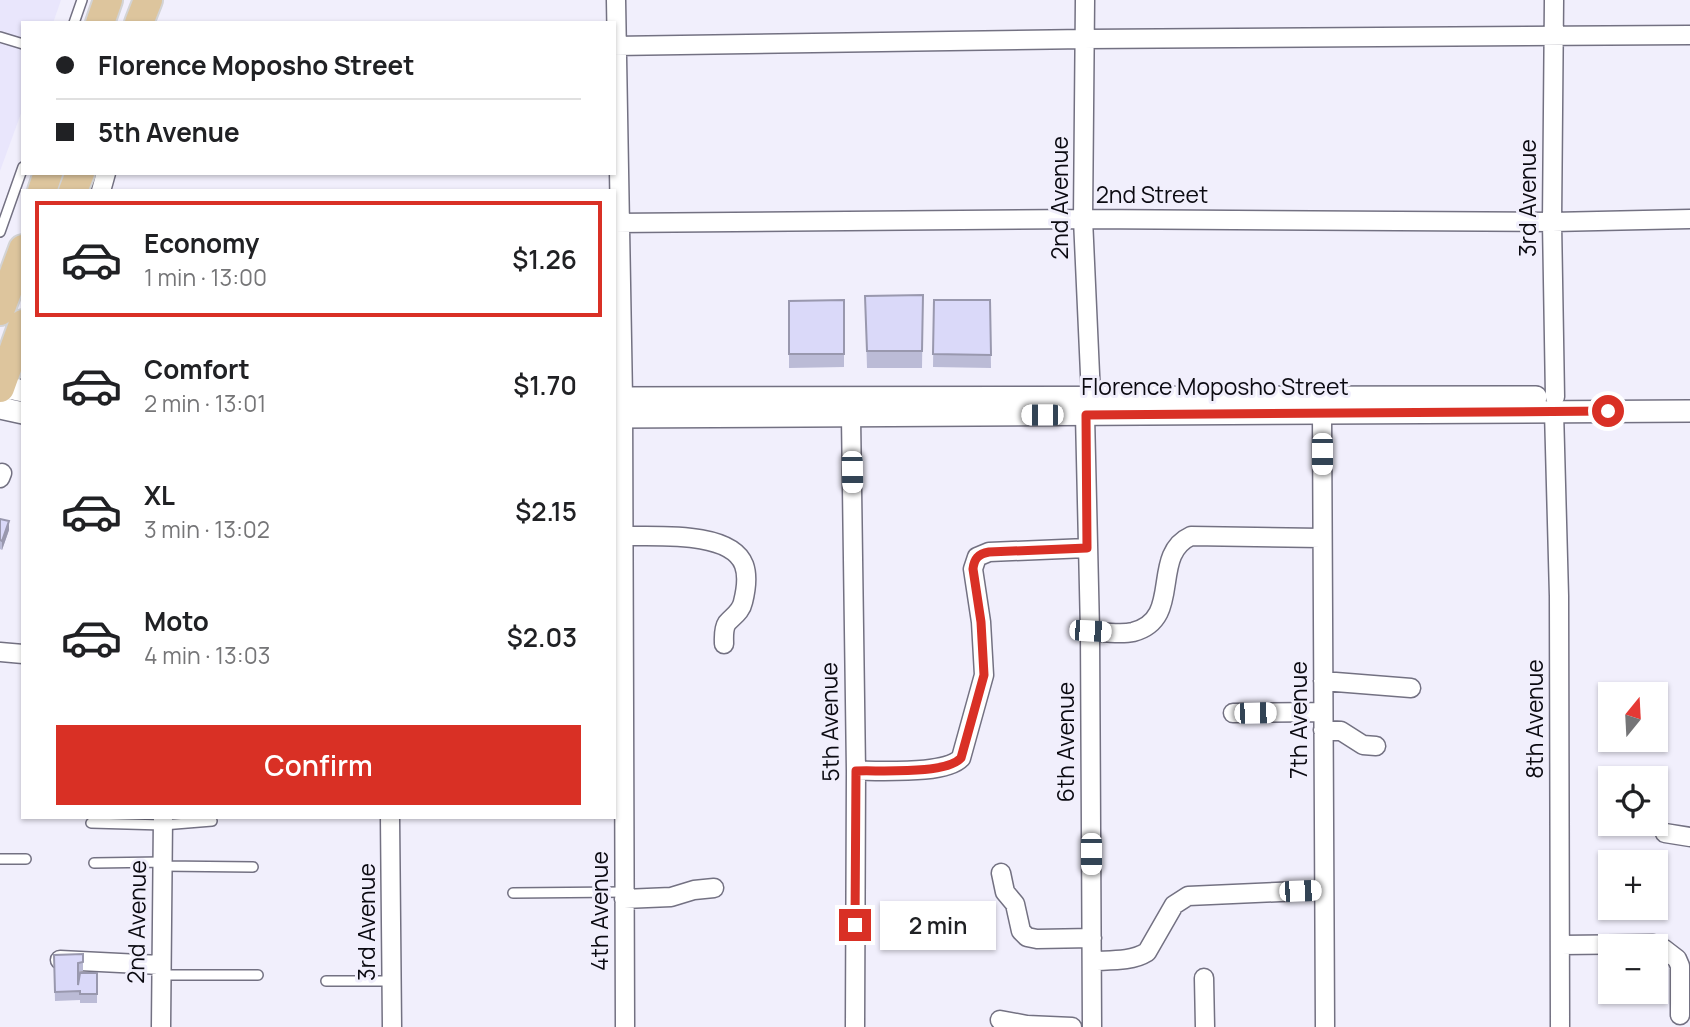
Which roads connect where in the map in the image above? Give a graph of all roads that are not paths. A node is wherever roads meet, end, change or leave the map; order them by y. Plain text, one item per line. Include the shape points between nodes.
1 (82, 0) edge
2 (108, 0) edge
3 (148, 0) edge
4 (615, 0) edge
5 (1085, 0) edge
6 (1554, 0) edge
7 (75, 21) edge
8 (101, 21) edge
9 (140, 21) edge
10 (615, 21) edge
11 (1554, 35) junction
12 (1690, 35) edge
13 (0, 37) edge
14 (1085, 39) junction
15 (21, 43) edge
16 (616, 46) edge
17 (616, 134) edge
18 (21, 173) edge
19 (1083, 219) junction
20 (1690, 219) edge
21 (1552, 222) junction
22 (617, 223) edge
23 (0, 232) edge
24 (14, 253) edge
25 (618, 296) edge
26 (0, 311) edge
27 (21, 329) edge
28 (618, 345) edge
29 (0, 386) edge
30 (21, 391) edge
31 (1690, 396) edge
32 (1555, 404) junction
33 (1088, 405) junction
34 (0, 408) edge
35 (618, 408) edge
36 (1690, 411) edge
37 (21, 413) edge
38 (1322, 413) junction
39 (851, 417) junction
40 (623, 537) junction
41 (1321, 538) junction
42 (1087, 548) junction
43 (1090, 631) junction
44 (724, 645) dead end
45 (0, 652) edge
46 (21, 654) edge
47 (1323, 681) junction
48 (1411, 688) dead end
49 (1233, 713) dead end
50 (1323, 721) junction
51 (1376, 746) dead end
52 (856, 771) junction
53 (390, 819) edge
54 (163, 821) edge
55 (212, 821) dead end
56 (91, 823) dead end
57 (1668, 833) edge
58 (1690, 837) edge
59 (0, 859) edge
60 (26, 859) dead end
61 (94, 863) dead end
62 (162, 864) junction
63 (253, 867) dead end
64 (1001, 873) dead end
65 (714, 888) dead end
66 (1324, 890) junction
67 (513, 893) dead end
68 (624, 895) junction
69 (1092, 938) junction
70 (1560, 945) junction
71 (60, 960) edge
72 (1092, 961) junction
73 (160, 970) junction
74 (258, 975) dead end
75 (1204, 978) dead end
76 (326, 981) dead end
77 (392, 981) junction
78 (1680, 1015) dead end
79 (1000, 1020) dead end
80 (161, 1027) edge
81 (392, 1027) edge
82 (625, 1027) edge
83 (855, 1027) edge
84 (1072, 1027) edge
85 (1092, 1027) edge
86 (1205, 1027) edge
87 (1325, 1027) edge
88 (1560, 1027) edge

1 - 7 lane
2 - 8 main road
3 - 9 main road
4 - 10 street, 4th Avenue
5 - 14 street, 2nd Avenue
6 - 11 street, 3rd Avenue
11 - 12 street
11 - 14 street
11 - 21 street, 3rd Avenue
13 - 15 lane
14 - 16 street
14 - 19 street, 2nd Avenue
17 - 22 street, 4th Avenue
18 - 23 lane
19 - 21 street, 2nd Street
19 - 22 street, 2nd Street
19 - 33 street, 2nd Avenue
20 - 21 street, 2nd Street
21 - 32 street, 3rd Avenue
22 - 25 street, 4th Avenue
24 - 26 main road
25 - 28 street, 4th Avenue
27 - 29 main road
28 - 35 street, 4th Avenue
29 - 30 street
31 - 32 street, Florence Moposho Street
32 - 33 street, Florence Moposho Street
32 - 36 street, Florence Moposho Street
32 - 38 street, Florence Moposho Street
32 - 70 street, 8th Avenue
33 - 35 street, Florence Moposho Street
33 - 38 street, Florence Moposho Street
33 - 39 street, Florence Moposho Street
33 - 42 street, 6th Avenue
34 - 37 street
35 - 39 street, Florence Moposho Street
35 - 40 street, 4th Avenue
38 - 41 street, 7th Avenue
39 - 52 street, 5th Avenue
40 - 44 street via 700,539 735,553 747,576 743,606 727,624
40 - 68 street, 4th Avenue
41 - 43 street via 1191,536 1171,552 1163,604 1151,621 1126,633
41 - 47 street, 7th Avenue
42 - 43 street, 6th Avenue
42 - 52 street via 989,552 977,557 973,569 984,675 961,758 940,768
43 - 69 street, 6th Avenue
45 - 46 street
47 - 48 street
47 - 50 street, 7th Avenue
49 - 50 street
50 - 51 street via 1363,745
50 - 66 street, 7th Avenue
52 - 83 street, 5th Avenue
53 - 77 street, 3rd Avenue
54 - 55 lane
54 - 56 lane
54 - 62 street, 2nd Avenue
57 - 58 street
59 - 60 lane
61 - 62 lane
62 - 63 lane
62 - 73 street, 2nd Avenue
64 - 69 street via 1027,937
65 - 68 street via 671,897
66 - 72 street via 1188,896 1174,905 1147,952 1128,959
66 - 87 street, 7th Avenue
67 - 68 lane
68 - 82 street, 4th Avenue
69 - 72 street, 6th Avenue
70 - 78 street via 1646,943 1664,949 1679,966
70 - 88 street, 8th Avenue
71 - 73 street
72 - 85 street, 6th Avenue
73 - 74 lane
73 - 80 street, 2nd Avenue
75 - 86 street
76 - 77 lane
77 - 81 street, 3rd Avenue
79 - 84 street

